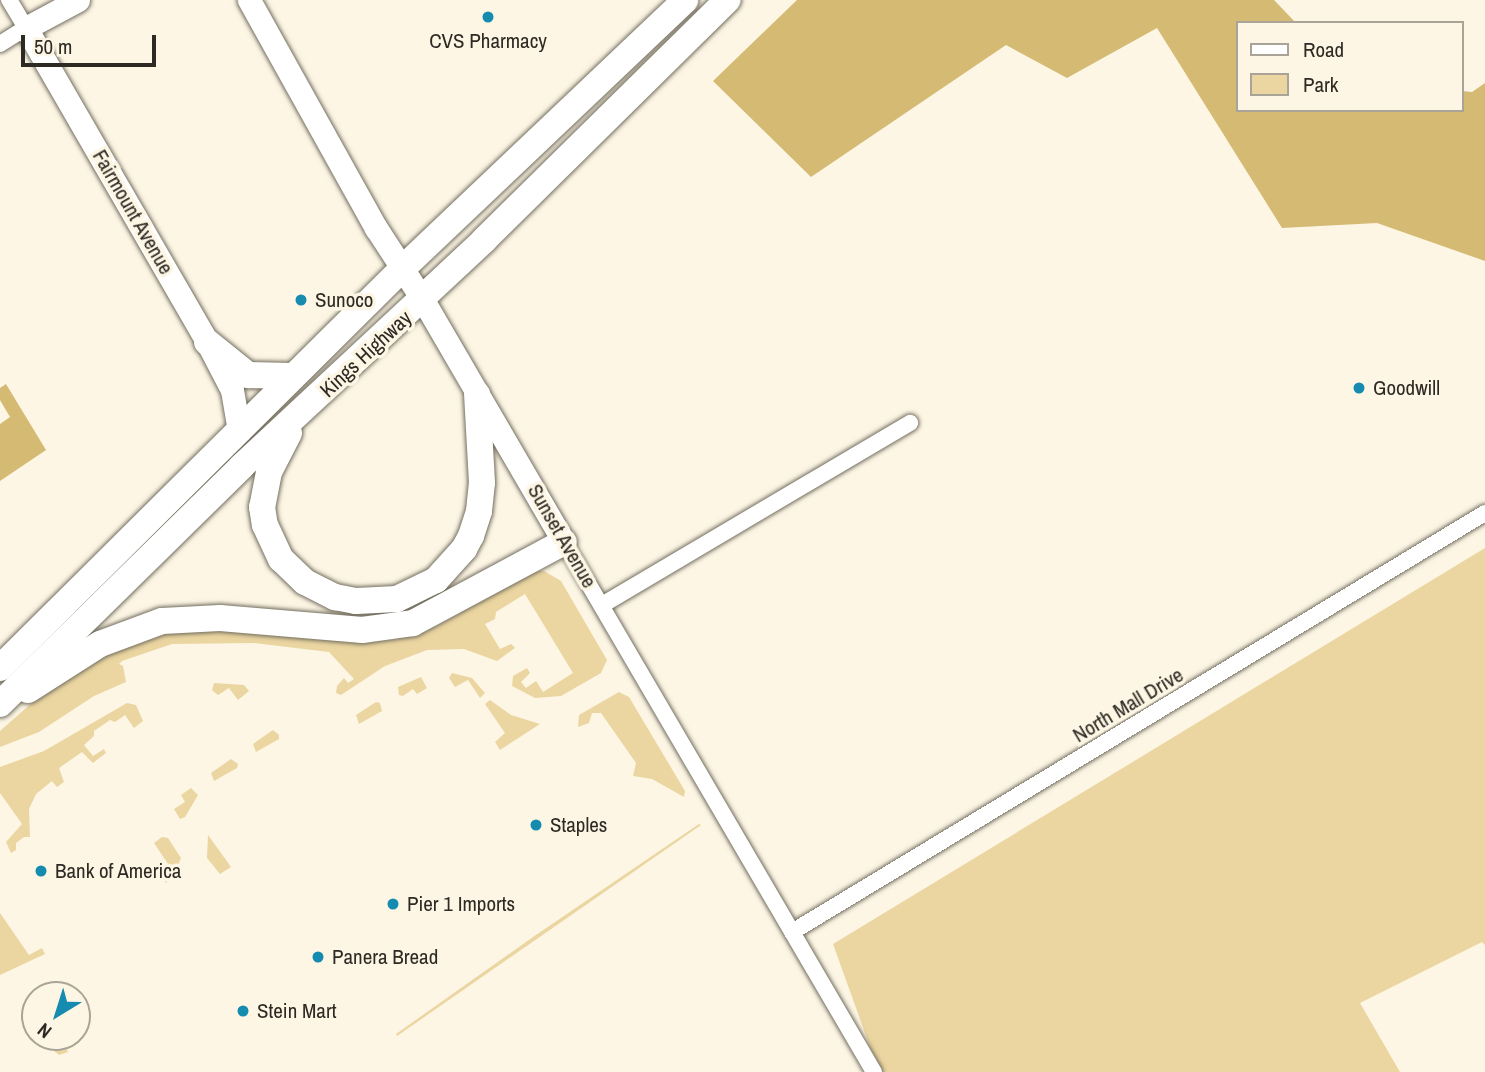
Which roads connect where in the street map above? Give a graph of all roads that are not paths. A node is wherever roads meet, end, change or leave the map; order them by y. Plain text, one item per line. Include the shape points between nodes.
1 (9, 0) edge
2 (78, 0) edge
3 (249, 0) edge
4 (685, 0) edge
5 (727, 0) edge
6 (26, 29) junction
7 (0, 44) edge
8 (403, 268) junction
9 (423, 300) junction
10 (207, 342) junction
11 (292, 376) junction
12 (477, 394) junction
13 (296, 420) junction
14 (910, 423) dead end
15 (239, 431) junction
16 (1485, 513) edge
17 (564, 542) junction
18 (602, 605) junction
19 (0, 668) edge
20 (0, 704) edge
21 (0, 709) edge
22 (792, 932) junction
23 (874, 1072) edge

1 - 6 street, Fairmount Avenue
2 - 6 street
3 - 8 street, Sunset Avenue
4 - 8 main road, Kings Highway
5 - 9 main road, Kings Highway
6 - 7 street
6 - 10 street, Fairmount Avenue
8 - 9 street, Sunset Avenue
8 - 11 main road, Kings Highway
9 - 12 street, Sunset Avenue
9 - 13 main road, Kings Highway
10 - 11 main road via 248,375
10 - 15 street, Fairmount Avenue via 232,390
11 - 15 main road, Kings Highway
12 - 13 main road via 482,483 471,536 436,580 409,595 384,601 356,601 318,590 291,571 271,544 264,525 264,492 269,472
12 - 17 street, Sunset Avenue
13 - 20 main road, Kings Highway via 212,495
14 - 18 street
15 - 19 main road, Kings Highway
16 - 22 street, North Mall Drive
17 - 18 street, Sunset Avenue
17 - 21 main road via 426,618 389,628 362,630 220,618 162,621 100,644
18 - 22 street, Sunset Avenue
22 - 23 street, Sunset Avenue

